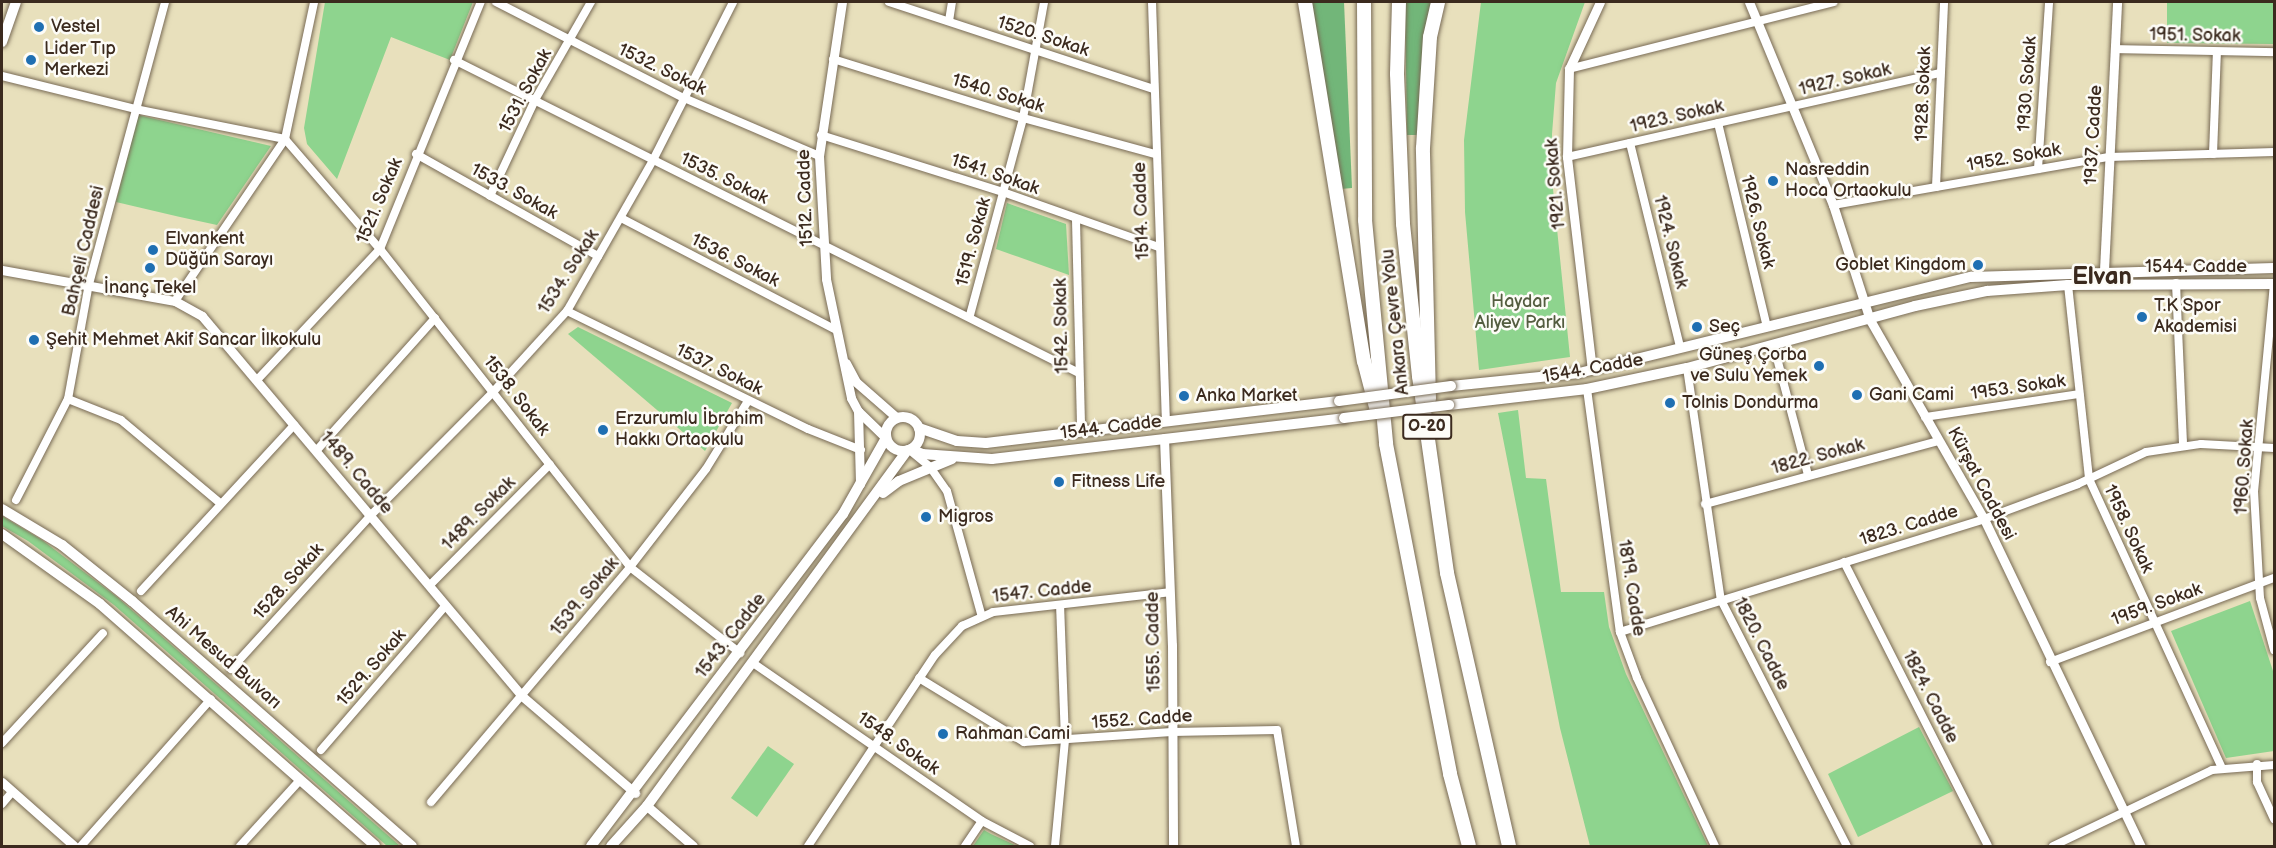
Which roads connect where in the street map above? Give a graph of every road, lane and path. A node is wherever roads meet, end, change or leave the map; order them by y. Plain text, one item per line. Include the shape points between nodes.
1 (16, 2) edge
2 (165, 2) edge
3 (314, 2) edge
4 (481, 2) edge
5 (496, 2) edge
6 (591, 2) edge
7 (733, 2) edge
8 (842, 2) edge
9 (889, 2) edge
10 (952, 2) edge
11 (1044, 2) edge
12 (1152, 2) edge
13 (1305, 2) edge
14 (1364, 2) edge
15 (1399, 2) edge
16 (1438, 2) edge
17 (1600, 2) edge
18 (1749, 2) edge
19 (1834, 2) edge
20 (1944, 2) edge
21 (2049, 2) edge
22 (2117, 2) edge
23 (949, 21) junction
24 (1757, 21) junction
25 (570, 40) junction
26 (2, 42) edge
27 (2115, 49) junction
28 (2274, 51) edge
29 (1037, 52) junction
30 (2217, 52) junction
31 (833, 58) junction
32 (454, 60) junction
33 (1569, 69) junction
34 (1939, 73) junction
35 (2, 76) edge
36 (1153, 89) junction
37 (536, 98) junction
38 (684, 98) junction
39 (1792, 107) junction
40 (135, 109) junction
41 (1023, 118) junction
42 (1718, 123) junction
43 (821, 135) junction
44 (285, 139) junction
45 (1630, 143) junction
46 (2274, 152) edge
47 (417, 154) junction
48 (1155, 154) junction
49 (2213, 154) junction
50 (819, 156) junction
51 (1568, 157) junction
52 (2109, 157) junction
53 (653, 160) junction
54 (2038, 169) junction
55 (1936, 187) junction
56 (1003, 192) junction
57 (490, 196) junction
58 (1833, 205) junction
59 (621, 218) junction
60 (1076, 220) junction
61 (824, 245) junction
62 (1158, 247) junction
63 (380, 249) junction
64 (598, 256) junction
65 (2274, 268) edge
66 (2, 270) edge
67 (2103, 270) junction
68 (2176, 283) junction
69 (89, 284) junction
70 (2274, 284) edge
71 (2068, 285) junction
72 (175, 301) junction
73 (1863, 305) junction
74 (567, 311) junction
75 (970, 315) junction
76 (435, 318) junction
77 (1870, 320) junction
78 (1767, 327) junction
79 (836, 330) junction
80 (1680, 347) junction
81 (1774, 347) junction
82 (843, 358) junction
83 (1687, 368) junction
84 (1592, 370) junction
85 (1077, 372) junction
86 (257, 380) junction
87 (1587, 389) junction
88 (493, 392) junction
89 (2079, 394) junction
90 (68, 399) junction
91 (748, 401) junction
92 (858, 411) junction
93 (896, 417) junction
94 (1925, 417) junction
95 (1166, 420) junction
96 (294, 424) junction
97 (919, 428) junction
98 (1081, 431) junction
99 (885, 437) junction
100 (1164, 438) junction
101 (1939, 441) junction
102 (1386, 444) junction
103 (2183, 446) junction
104 (2258, 446) junction
105 (2274, 448) edge
106 (317, 450) junction
107 (861, 450) junction
108 (910, 450) junction
109 (1431, 455) junction
110 (956, 458) junction
111 (550, 464) junction
112 (930, 467) junction
113 (1808, 475) junction
114 (2089, 479) junction
115 (859, 489) junction
116 (16, 500) dead end
117 (874, 501) junction
118 (220, 503) junction
119 (1705, 504) junction
120 (2, 509) edge
121 (370, 516) junction
122 (1984, 519) junction
123 (2, 534) edge
124 (1844, 562) junction
125 (630, 567) junction
126 (2274, 578) edge
127 (2258, 584) junction
128 (430, 585) junction
129 (141, 591) dead end
130 (1170, 592) junction
131 (1721, 600) junction
132 (446, 605) junction
133 (1060, 605) junction
134 (981, 614) junction
135 (2155, 622) junction
136 (1620, 632) junction
137 (103, 633) dead end
138 (2274, 650) edge
139 (740, 653) junction
140 (2050, 662) junction
141 (753, 663) junction
142 (231, 669) dead end
143 (919, 678) junction
144 (522, 696) junction
145 (211, 699) junction
146 (1172, 732) junction
147 (1065, 740) junction
148 (2, 743) edge
149 (874, 746) junction
150 (321, 750) dead end
151 (2257, 764) junction
152 (2274, 765) edge
153 (2222, 768) junction
154 (300, 780) junction
155 (2, 782) edge
156 (12, 792) junction
157 (635, 793) junction
158 (431, 802) dead end
159 (2, 804) edge
160 (647, 806) junction
161 (2124, 811) junction
162 (2274, 819) edge
163 (982, 821) junction
164 (74, 846) edge
165 (81, 846) edge
166 (240, 846) edge
167 (375, 846) edge
168 (412, 846) edge
169 (591, 846) edge
170 (611, 846) edge
171 (693, 846) edge
172 (808, 846) edge
173 (965, 846) edge
174 (1030, 846) edge
175 (1055, 846) edge
176 (1173, 846) edge
177 (1296, 846) edge
178 (1469, 846) edge
179 (1509, 846) edge
180 (1715, 846) edge
181 (1847, 846) edge
182 (1988, 846) edge
183 (2053, 846) edge
184 (2141, 846) edge

1 - 26 main road
2 - 40 street, Bahçeli Caddesi
3 - 44 street
4 - 32 street, 1521. Sokak
5 - 25 street, 1532. Sokak
6 - 25 street, 1531. Sokak
7 - 38 street, 1534. Sokak
8 - 31 street, 1512. Cadde
9 - 23 street, 1520. Sokak
10 - 23 street
11 - 29 street, 1519. Sokak
12 - 36 street, 1514. Cadde
13 - 102 highway via 1364,361
14 - 102 highway, Ankara Çevre Yolu / O-20 via 1365,220
15 - 109 highway, Ankara Çevre Yolu / O-20 via 1397,74 1403,224
16 - 109 highway via 1430,37 1423,148
17 - 33 street, 1921. Sokak
18 - 24 street, Kürşat Caddesi
19 - 24 street
20 - 34 street, 1928. Sokak
21 - 54 street, 1930. Sokak
22 - 27 street, 1937. Cadde
23 - 29 street, 1520. Sokak
24 - 33 street
24 - 39 street, Kürşat Caddesi
25 - 37 street, 1531. Sokak
25 - 38 street, 1532. Sokak
27 - 30 street, 1951. Sokak
27 - 52 street, 1937. Cadde
28 - 30 street, 1951. Sokak
29 - 36 street, 1520. Sokak
29 - 41 street, 1519. Sokak
30 - 49 street
31 - 41 street, 1540. Sokak
31 - 43 street, 1512. Cadde
32 - 37 street, 1535. Sokak
32 - 47 street, 1521. Sokak
33 - 51 street, 1921. Sokak
34 - 39 street, 1927. Sokak
34 - 55 street, 1928. Sokak
35 - 40 street
36 - 48 street, 1514. Cadde
37 - 53 street, 1535. Sokak
37 - 57 street, 1531. Sokak
38 - 50 street, 1532. Sokak
38 - 53 street, 1534. Sokak
39 - 42 street, 1923. Sokak
39 - 58 street, Kürşat Caddesi
40 - 44 street
40 - 69 street, Bahçeli Caddesi
41 - 48 street, 1540. Sokak
41 - 56 street, 1519. Sokak
42 - 45 street, 1923. Sokak
42 - 78 street, 1926. Sokak
43 - 50 street, 1512. Cadde
43 - 56 street, 1541. Sokak
44 - 63 street, 1538. Sokak
44 - 72 street
45 - 51 street, 1923. Sokak
45 - 80 street, 1924. Sokak
46 - 49 street, 1952. Sokak
47 - 57 street, 1533. Sokak
47 - 63 street, 1521. Sokak
48 - 62 street, 1514. Cadde
49 - 52 street, 1952. Sokak
50 - 61 street, 1512. Cadde
51 - 84 street, 1921. Sokak
52 - 54 street, 1952. Sokak
52 - 67 street, 1937. Cadde
53 - 59 street, 1534. Sokak
53 - 61 street, 1535. Sokak
54 - 55 street, 1952. Sokak
55 - 58 street, 1952. Sokak
56 - 60 street, 1541. Sokak
56 - 75 street, 1519. Sokak
57 - 64 street, 1533. Sokak
58 - 73 street, Kürşat Caddesi
59 - 64 street, 1534. Sokak
59 - 79 street, 1536. Sokak
60 - 62 street, 1541. Sokak
60 - 85 street, 1542. Sokak
61 - 75 street, 1535. Sokak
61 - 79 street, 1512. Cadde
62 - 95 street, 1514. Cadde
63 - 76 street, 1538. Sokak
63 - 86 street, 1521. Sokak
64 - 74 street, 1534. Sokak
65 - 67 main road, 1544. Cadde
66 - 69 street, 1489. Cadde
67 - 73 main road, 1544. Cadde via 1971,277
68 - 70 main road, 1544. Cadde
68 - 71 main road, 1544. Cadde
68 - 103 street
69 - 72 street, 1489. Cadde
69 - 90 street, Bahçeli Caddesi
70 - 104 street, 1960. Sokak via 2263,432
71 - 77 main road, 1544. Cadde via 1987,291
71 - 89 street, 1958. Sokak
72 - 86 street, 1489. Cadde via 202,316
73 - 77 street, Kürşat Caddesi
73 - 78 main road, 1544. Cadde
74 - 88 street, 1534. Sokak
74 - 91 street, 1537. Sokak
75 - 85 street, 1535. Sokak
76 - 88 street, 1538. Sokak
76 - 106 street
77 - 81 main road, 1544. Cadde
77 - 94 street, Kürşat Caddesi
78 - 80 main road, 1544. Cadde
79 - 82 street, 1512. Cadde
80 - 84 main road, 1544. Cadde
81 - 83 main road, 1544. Cadde
81 - 113 street
82 - 92 street, 1512. Cadde
82 - 93 street, 1512. Cadde via 856,382
83 - 87 main road, 1544. Cadde
83 - 119 street, 1820. Cadde
84 - 95 main road, 1544. Cadde, bridge
85 - 98 street, 1542. Sokak
86 - 96 street, 1489. Cadde
87 - 100 main road, 1544. Cadde, bridge
87 - 136 street, 1819. Cadde
88 - 111 street, 1538. Sokak
88 - 121 street, 1534. Sokak
89 - 94 street, 1953. Sokak
89 - 114 street, 1958. Sokak
90 - 116 street, Bahçeli Caddesi
90 - 118 street via 121,420
91 - 107 street, 1537. Sokak
91 - 125 street, 1539. Sokak via 706,469
92 - 99 street
92 - 107 street, 1512. Cadde
93 - 97 main road via 912,419
93 - 99 main road via 886,427
94 - 101 street, Kürşat Caddesi
95 - 98 main road, 1544. Cadde
96 - 106 street, 1489. Cadde
96 - 118 street
97 - 98 main road, 1544. Cadde via 971,443
97 - 108 main road via 920,438
99 - 108 main road via 897,450
99 - 115 main road, 1543. Cadde
100 - 110 main road, 1544. Cadde via 992,459
100 - 130 street, 1555. Cadde
101 - 113 street, 1822. Sokak
101 - 122 street, Kürşat Caddesi
102 - 178 highway, Ankara Çevre Yolu / O-20 via 1450,774
103 - 104 street, 1823. Cadde
103 - 114 street, 1823. Cadde via 2146,452
104 - 105 street, 1823. Cadde
104 - 127 street, 1960. Sokak via 2254,491
106 - 121 street, 1489. Cadde
107 - 115 street, 1512. Cadde
108 - 110 main road, 1544. Cadde
108 - 112 street
108 - 117 main road, 1543. Cadde
109 - 179 highway, Ankara Çevre Yolu / O-20 via 1447,573
110 - 112 main road
111 - 125 street, 1538. Sokak
111 - 128 street, 1489. Sokak
112 - 117 main road via 899,481
112 - 134 street via 946,491
113 - 119 street, 1822. Sokak
114 - 122 street, 1823. Cadde
114 - 135 street, 1958. Sokak
115 - 139 main road, 1543. Cadde
117 - 141 main road, 1543. Cadde
118 - 129 street
119 - 131 street, 1820. Cadde
120 - 168 main road, Ahi Mesud Bulvarı via 62,545 116,587
121 - 128 street, 1489. Cadde
121 - 142 street, 1528. Sokak
122 - 124 street, 1823. Cadde
122 - 140 street, Kürşat Caddesi
123 - 145 main road via 74,583
124 - 131 street, 1823. Cadde
124 - 182 street, 1824. Cadde
125 - 139 street, 1538. Sokak
125 - 144 street, 1539. Sokak
126 - 127 street, 1959. Sokak
127 - 135 street, 1959. Sokak
127 - 138 street, 1960. Sokak
128 - 132 street, 1489. Cadde
130 - 133 street, 1547. Cadde
130 - 146 street, 1555. Cadde
131 - 136 street, 1823. Cadde
131 - 181 street, 1820. Cadde
132 - 144 street, 1489. Cadde
132 - 150 street, 1529. Sokak
133 - 134 street, 1547. Cadde
133 - 147 street
134 - 143 street, 1547. Cadde via 948,638
135 - 140 street, 1959. Sokak
135 - 153 street, 1958. Sokak
136 - 180 street, 1819. Cadde via 1636,678
137 - 148 street
139 - 157 main road, 1543. Cadde
140 - 161 street, Kürşat Caddesi
141 - 149 street, 1548. Sokak
141 - 160 main road, 1543. Cadde
143 - 147 street, 1552. Cadde via 1013,737 1037,742
143 - 149 street, 1547. Cadde
144 - 157 street, 1489. Cadde
144 - 158 street, 1539. Sokak
145 - 154 main road
145 - 165 street
146 - 147 street, 1552. Cadde
146 - 176 street, 1555. Cadde
146 - 177 street, 1552. Cadde via 1277,730
147 - 175 street
149 - 163 street, 1548. Sokak
149 - 172 street, 1547. Cadde
151 - 152 street
151 - 153 street
151 - 162 street via 2257,782
153 - 161 street
154 - 166 street
154 - 167 main road
155 - 156 street
156 - 159 street
156 - 164 street
157 - 169 main road, 1543. Cadde
160 - 170 main road, 1543. Cadde
160 - 171 street
161 - 183 street
161 - 184 street, Kürşat Caddesi
163 - 173 street
163 - 174 street, 1548. Sokak

